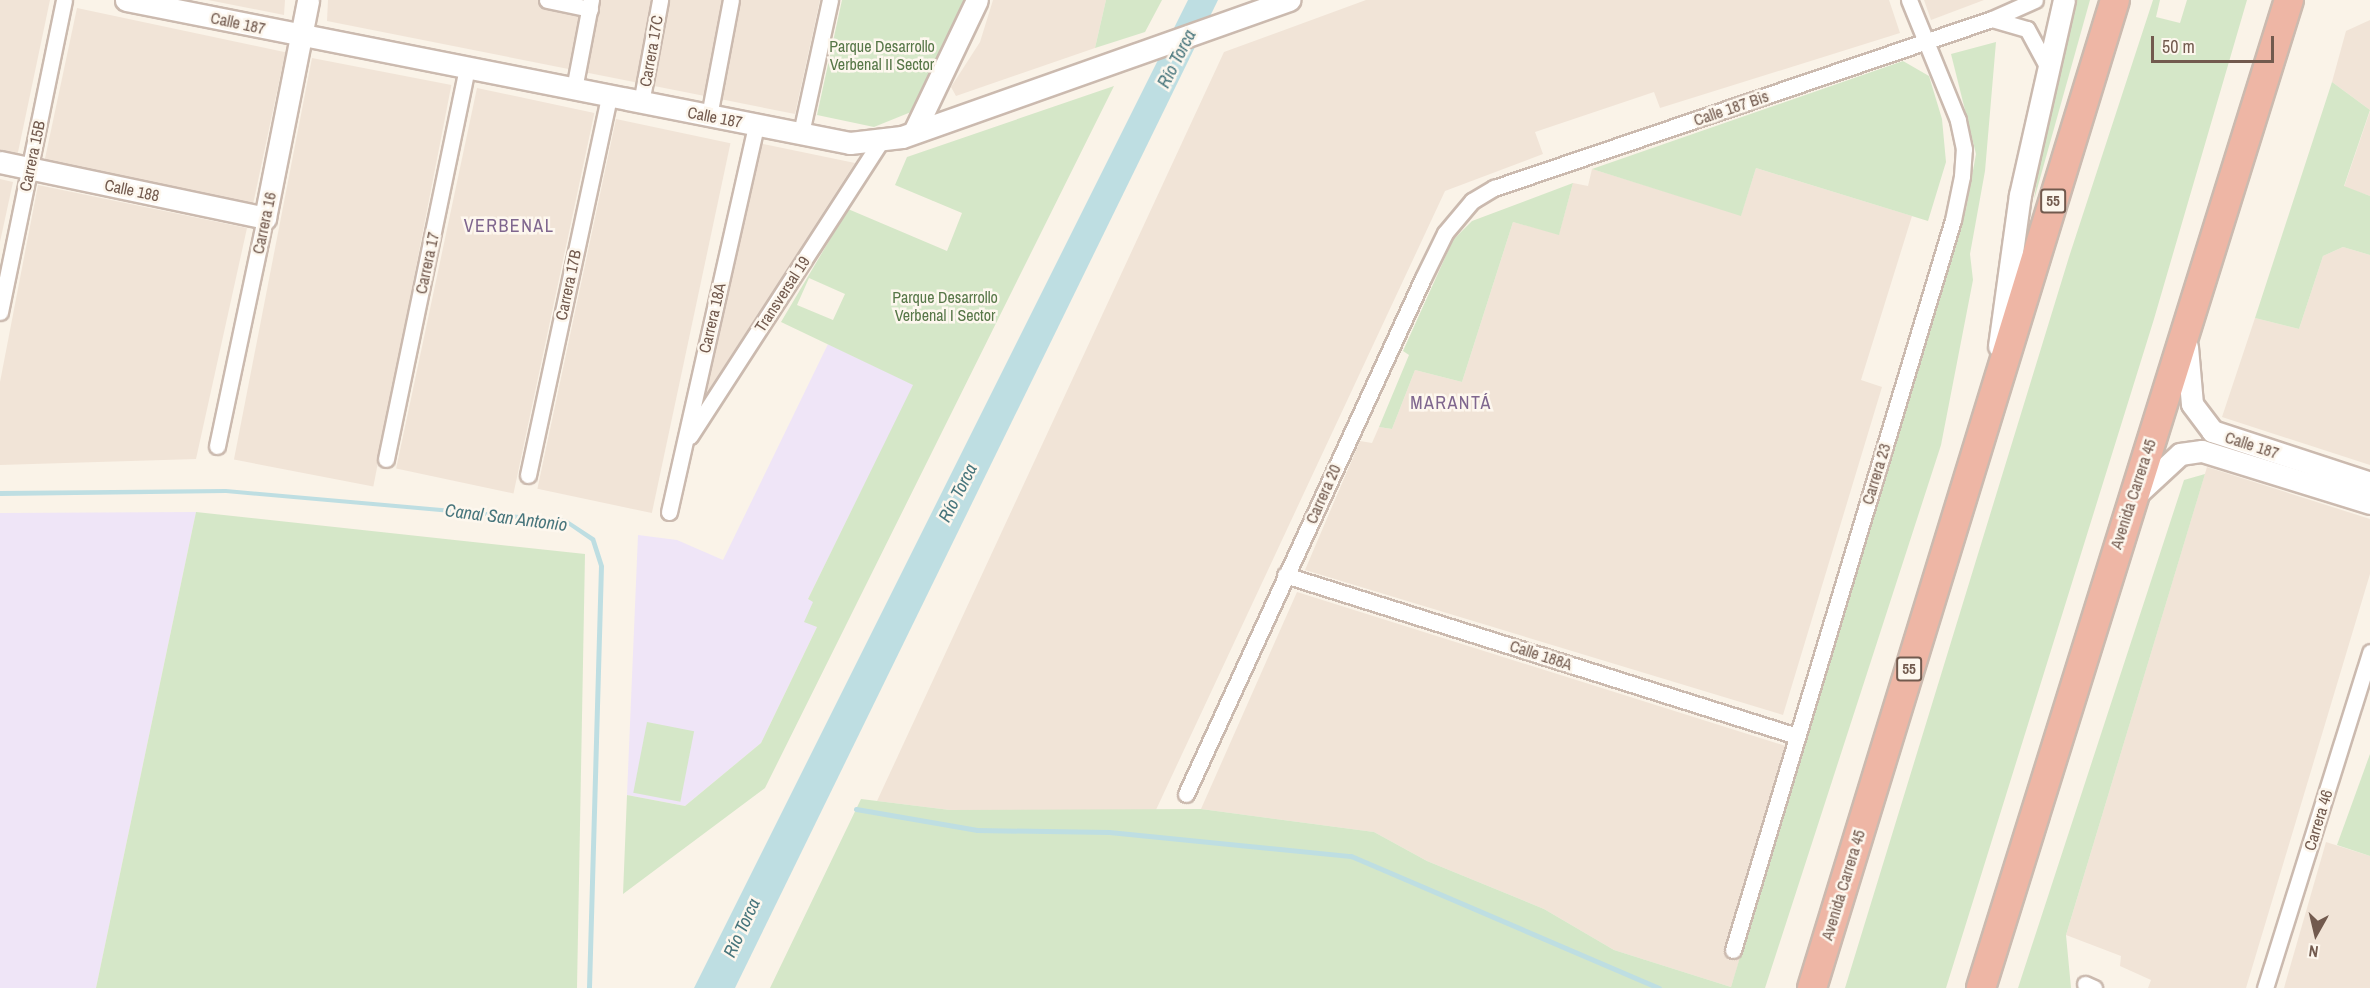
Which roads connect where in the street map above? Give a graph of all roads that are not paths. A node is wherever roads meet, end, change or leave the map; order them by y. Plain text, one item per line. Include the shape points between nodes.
1 (63, 0) edge
2 (126, 0) edge
3 (308, 0) edge
4 (547, 0) edge
5 (660, 0) edge
6 (731, 0) edge
7 (830, 0) edge
8 (977, 0) edge
9 (1289, 0) edge
10 (1909, 0) edge
11 (2034, 0) edge
12 (2064, 0) edge
13 (2115, 0) edge
14 (590, 4) edge
15 (2290, 4) edge
16 (1992, 19) junction
17 (303, 37) junction
18 (1926, 41) junction
19 (2047, 66) junction
20 (467, 68) junction
21 (935, 85) junction
22 (574, 89) junction
23 (609, 96) junction
24 (641, 103) junction
25 (709, 116) junction
26 (957, 118) junction
27 (756, 125) junction
28 (914, 132) junction
29 (801, 133) junction
30 (880, 142) junction
31 (0, 162) edge
32 (29, 168) junction
33 (1472, 201) joint
34 (265, 218) junction
35 (0, 312) edge
36 (2189, 322) junction
37 (1991, 403) junction
38 (217, 446) dead end
39 (683, 446) junction
40 (386, 459) dead end
41 (528, 475) dead end
42 (2370, 483) edge
43 (2130, 503) junction
44 (2370, 504) edge
45 (669, 512) dead end
46 (1285, 575) junction
47 (2370, 652) edge
48 (1797, 736) junction
49 (1186, 794) dead end
50 (1733, 950) dead end
51 (1812, 988) edge
52 (1981, 988) edge
53 (2265, 988) edge

1 - 32 street, Carrera 15B
2 - 17 street, Calle 187
3 - 17 street, Carrera 16
4 - 14 street
5 - 24 street, Carrera 17C
6 - 25 street
7 - 29 street
8 - 21 street via 968,25
9 - 26 street, Calle 187
10 - 18 street, Carrera 23
11 - 16 street, Calle 187 Bis
12 - 19 street, Avenida Carrera 45
13 - 37 highway, Avenida Carrera 45 / 55
14 - 22 street
15 - 36 highway, Avenida Carrera 45
16 - 18 street, Calle 187 Bis
16 - 19 street via 2026,29
17 - 20 street, Calle 187
17 - 34 street, Carrera 16
18 - 33 street, Calle 187 Bis via 1494,188
18 - 48 street, Carrera 23 via 1958,120 1964,149 1962,177 1953,220
19 - 37 street, Avenida Carrera 45 via 2020,195
20 - 22 street, Calle 187
20 - 40 street, Carrera 17
21 - 26 street via 938,108
21 - 28 street
22 - 23 street, Calle 187
23 - 24 street, Calle 187
23 - 41 street, Carrera 17B
24 - 25 street, Calle 187
25 - 27 street, Calle 187
26 - 28 street, Calle 187
27 - 29 street, Calle 187
27 - 39 street, Carrera 18A
28 - 30 street, Calle 187
29 - 30 street, Calle 187 via 850,143
30 - 39 street, Transversal 19
31 - 32 street, Calle 188
32 - 34 street, Calle 188
32 - 35 street, Carrera 15B
33 - 46 street, Carrera 20 via 1457,215 1436,251
34 - 38 street, Carrera 16
36 - 42 street, Calle 187 via 2188,387 2205,425 2220,435
36 - 43 highway, Avenida Carrera 45
37 - 51 highway, Avenida Carrera 45 / 55
39 - 45 street, Carrera 18A
43 - 44 street, Calle 187 via 2158,471 2191,450 2212,453
43 - 52 highway, Avenida Carrera 45
46 - 48 street, Calle 188A
46 - 49 street, Carrera 20
47 - 53 street, Carrera 46
48 - 50 street, Carrera 23

